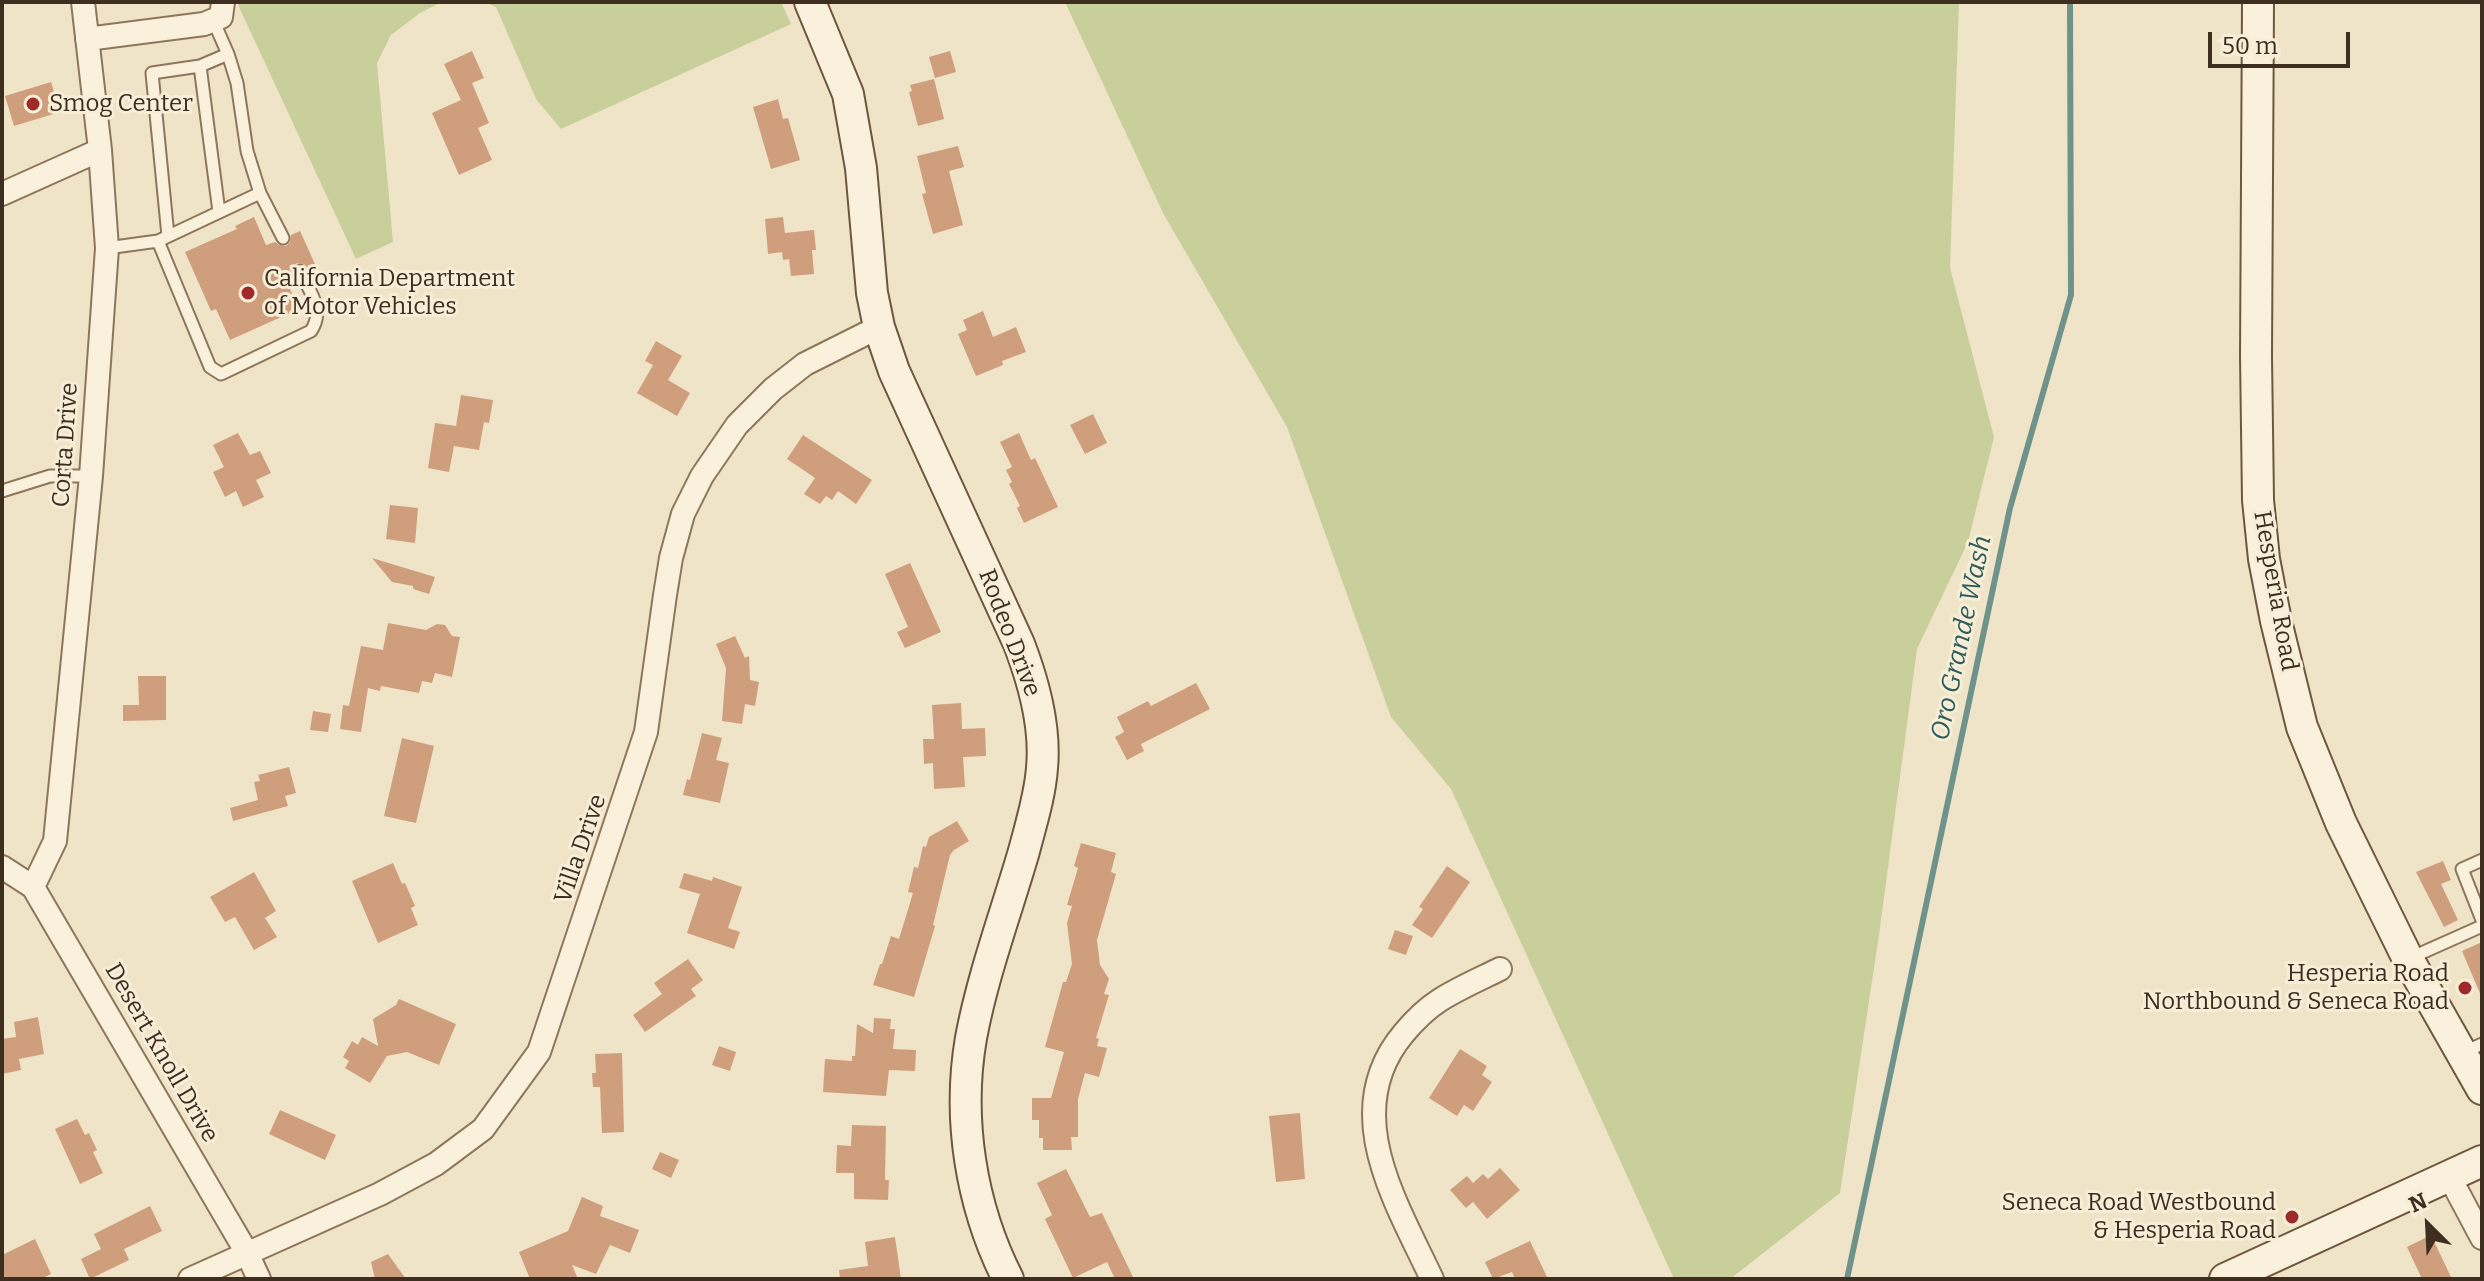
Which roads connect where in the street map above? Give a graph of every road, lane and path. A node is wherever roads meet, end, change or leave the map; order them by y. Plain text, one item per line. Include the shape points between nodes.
1 (83, 2) edge
2 (810, 2) edge
3 (2258, 2) edge
4 (218, 11) edge
5 (87, 39) junction
6 (228, 54) junction
7 (200, 66) junction
8 (100, 150) junction
9 (260, 193) junction
10 (2, 194) edge
11 (219, 212) junction
12 (163, 238) junction
13 (283, 238) dead end
14 (107, 248) junction
15 (300, 271) dead end
16 (879, 327) junction
17 (91, 476) junction
18 (2, 491) edge
19 (2482, 860) edge
20 (2, 867) edge
21 (33, 887) junction
22 (2482, 923) edge
23 (2408, 959) junction
24 (1500, 969) dead end
25 (2472, 1049) edge
26 (2482, 1089) edge
27 (2482, 1161) edge
28 (2449, 1176) junction
29 (2482, 1238) edge
30 (247, 1253) junction
31 (2263, 1271) edge
32 (190, 1279) edge
33 (259, 1279) edge
34 (1008, 1279) edge
35 (1432, 1279) edge
36 (2225, 1279) edge

1 - 5 street, Corta Drive
2 - 16 main road, Rodeo Drive via 851,105
3 - 23 main road, Hesperia Road via 2256,356 2264,559 2302,727 2341,823
4 - 5 street via 204,24
4 - 6 lane
5 - 8 street, Corta Drive
6 - 7 lane
6 - 9 lane
7 - 11 lane
7 - 12 lane via 152,73
8 - 10 street
8 - 14 street, Corta Drive
9 - 11 lane
9 - 13 lane
11 - 12 lane
12 - 14 lane
12 - 15 lane via 210,367 221,374 311,331 318,308
14 - 17 street, Corta Drive
16 - 30 street, Villa Drive via 805,364 773,389 737,425 683,514 667,583 646,732 539,1052 483,1129 436,1164
16 - 34 main road, Rodeo Drive via 894,371 1019,644 1041,721 1036,807 980,1000 966,1089 975,1187
17 - 18 lane via 50,476
17 - 21 street, Corta Drive via 55,841
19 - 22 lane via 2462,869
20 - 21 street, Desert Knoll Drive
21 - 30 street, Desert Knoll Drive
22 - 23 lane
23 - 25 main road, Hesperia Road
24 - 35 street via 1439,1000 1413,1023 1389,1051 1378,1077 1372,1107 1376,1145
25 - 26 main road, Hesperia Road
27 - 28 main road
28 - 29 street
28 - 31 main road
30 - 32 street, Villa Drive
30 - 33 street, Desert Knoll Drive
31 - 36 main road

